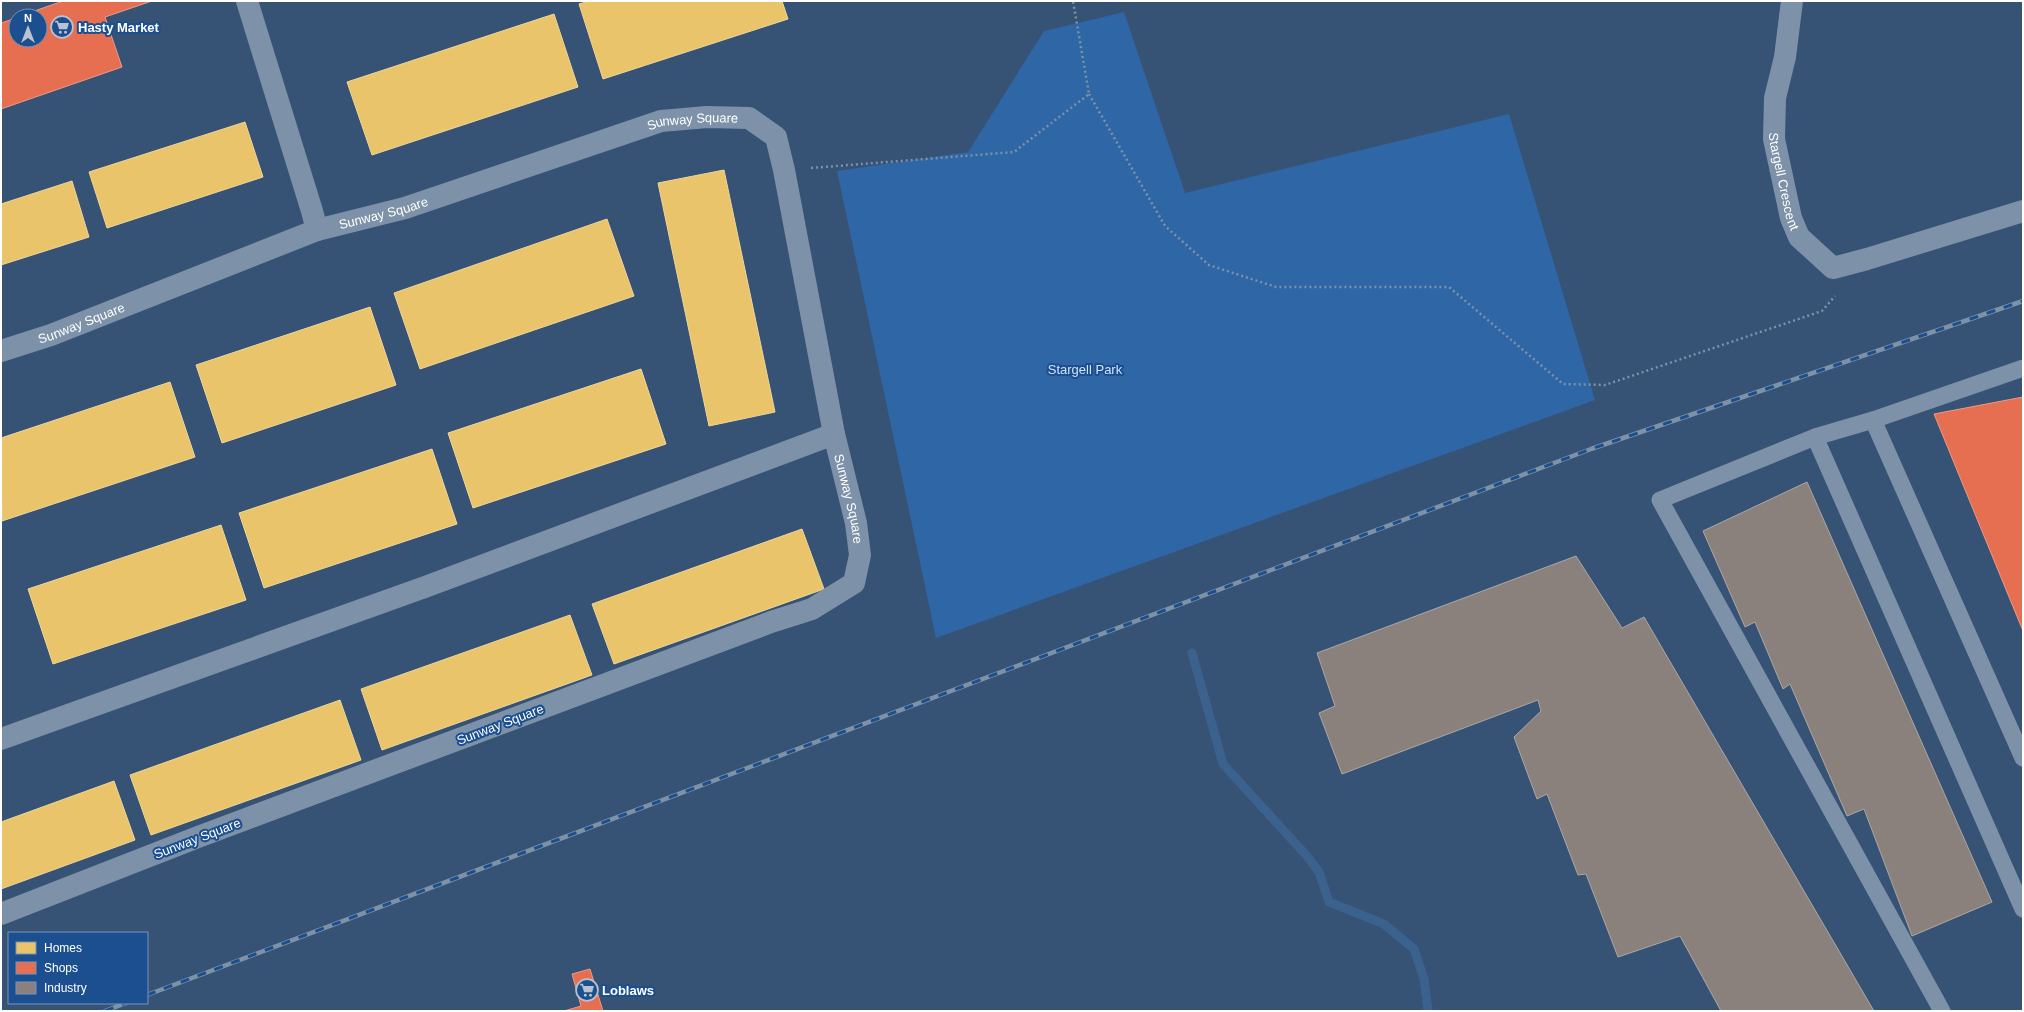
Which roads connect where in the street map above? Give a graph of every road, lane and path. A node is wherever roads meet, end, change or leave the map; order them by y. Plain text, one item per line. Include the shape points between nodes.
1 (247, 1) edge
2 (1073, 1) edge
3 (1792, 1) edge
4 (1089, 94) junction
5 (784, 170) junction
6 (2023, 211) edge
7 (317, 230) junction
8 (1837, 294) dead end
9 (1, 351) edge
10 (2023, 368) edge
11 (1873, 420) junction
12 (834, 434) junction
13 (1815, 436) junction
14 (1, 739) edge
15 (2023, 758) edge
16 (2023, 909) edge
17 (1, 914) edge
18 (1942, 1011) edge

1 - 7 street
2 - 4 path
3 - 6 street, Stargell Crescent via 1785,57 1775,98 1774,139 1790,218 1799,237 1813,251 1833,268 1867,260
4 - 5 path via 1014,152
4 - 8 path via 1165,226 1208,265 1276,287 1449,287 1563,384 1605,385 1822,311
5 - 7 street, Sunway Square via 776,137 749,118 707,117 661,121 405,208
5 - 12 street, Sunway Square
7 - 9 street, Sunway Square via 51,335
10 - 11 lane
11 - 13 lane
11 - 15 lane
12 - 14 street, Sunway Square via 425,587
12 - 17 street, Sunway Square via 856,523 860,555 854,583 836,596 812,609 763,625 198,837
13 - 16 lane
13 - 18 lane via 1660,500

